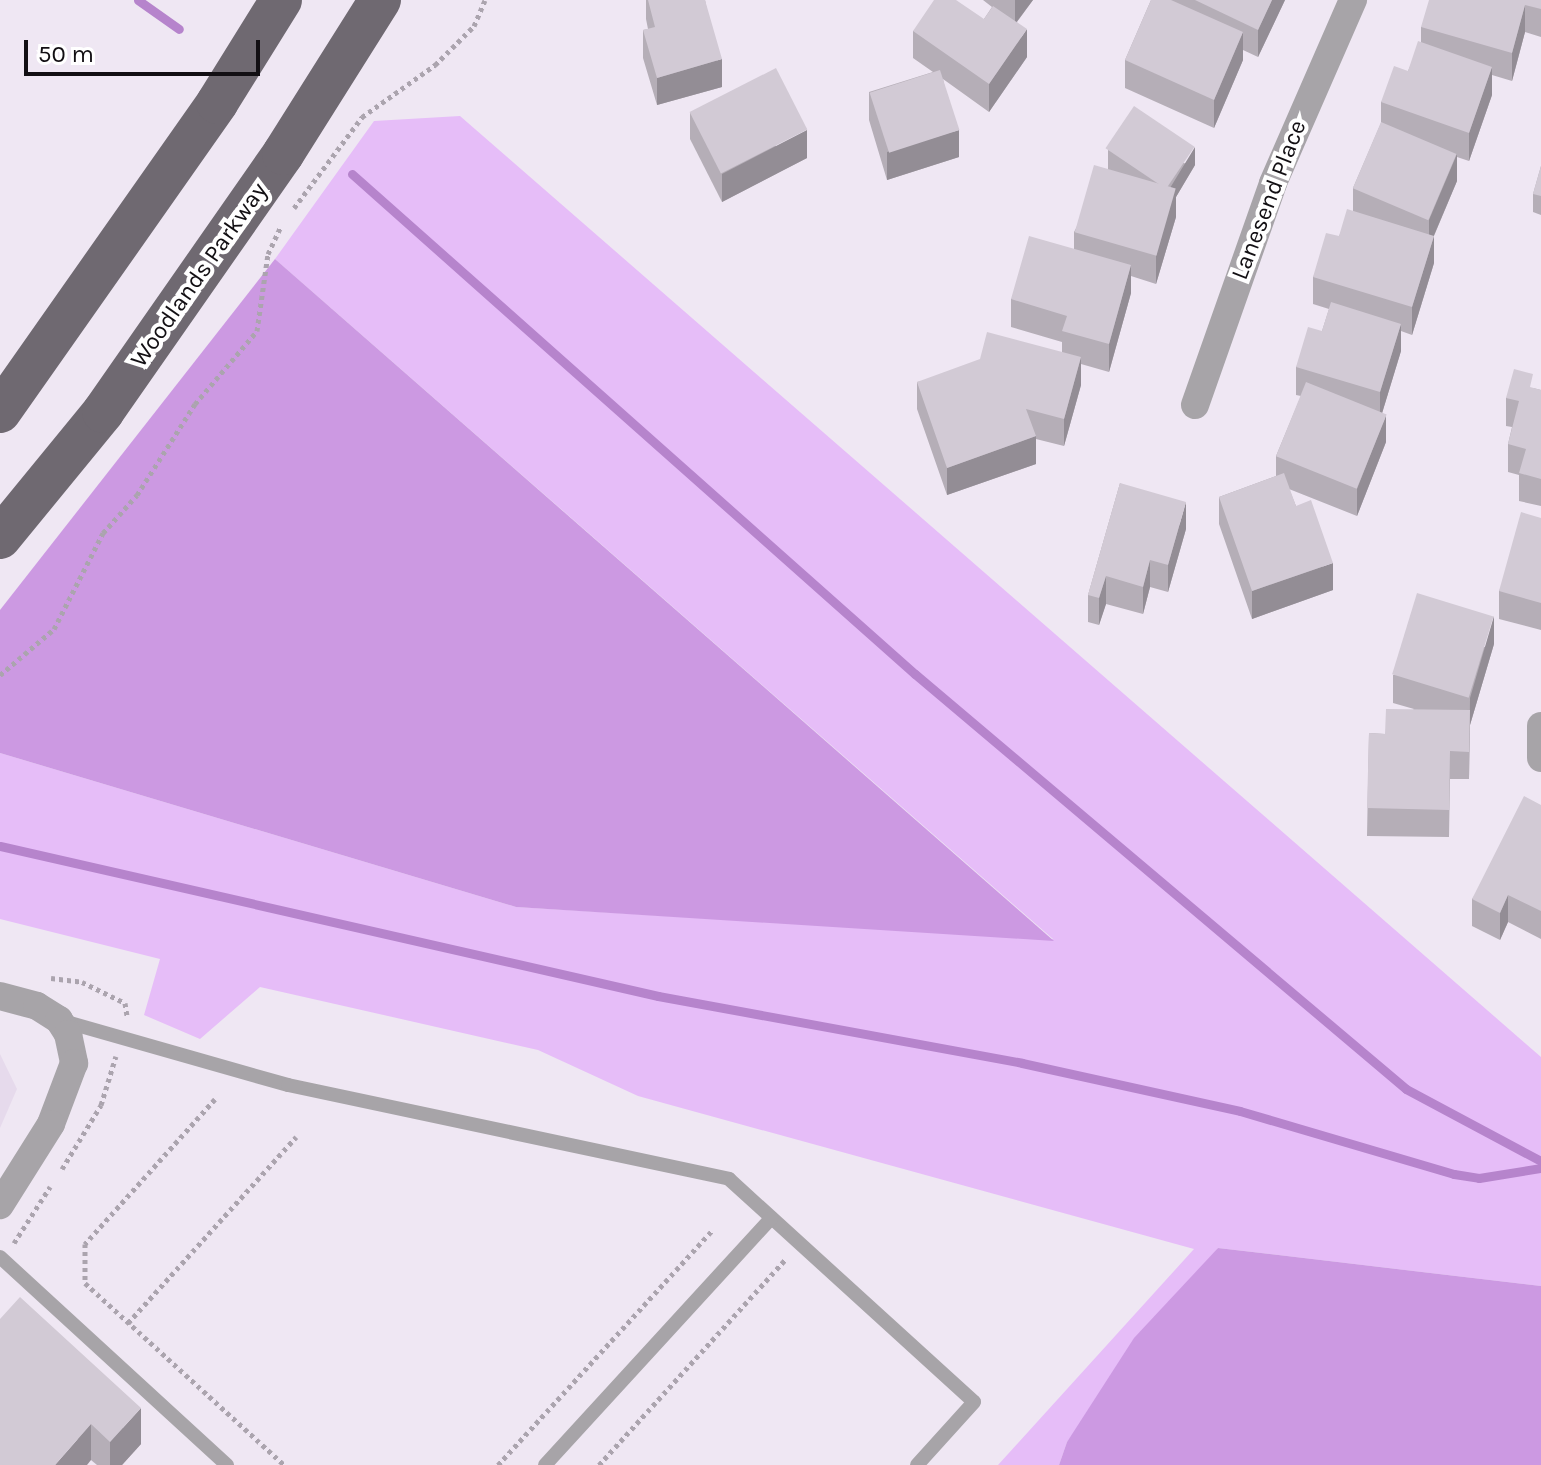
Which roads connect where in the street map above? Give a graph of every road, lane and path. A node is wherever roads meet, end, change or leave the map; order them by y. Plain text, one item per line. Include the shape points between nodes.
1 (281, 0) edge
2 (380, 0) edge
3 (485, 0) edge
4 (1353, 0) edge
5 (1195, 405) dead end
6 (5, 409) edge
7 (0, 538) edge
8 (0, 675) edge
9 (1541, 726) edge
10 (1540, 756) edge
11 (0, 996) edge
12 (59, 1020) junction
13 (215, 1099) dead end
14 (296, 1137) dead end
15 (0, 1205) edge
16 (771, 1218) junction
17 (712, 1231) dead end
18 (800, 1244) junction
19 (0, 1257) edge
20 (128, 1323) junction
21 (227, 1465) edge
22 (284, 1465) edge
23 (498, 1465) edge
24 (545, 1465) edge
25 (599, 1465) edge
26 (917, 1465) edge

1 - 6 main road via 217,103
2 - 7 main road, Woodlands Parkway via 283,154 103,412
3 - 8 path via 474,26 435,65 362,117 282,224 268,254 257,331 195,404 137,495 103,533 54,629
4 - 5 street, Lanesend Place via 1273,183
9 - 10 street
11 - 12 street via 37,1006
12 - 15 street via 72,1049 70,1080 37,1151
12 - 16 lane via 288,1085 729,1179
13 - 20 path via 85,1244 85,1283
14 - 20 path
16 - 18 lane
16 - 24 lane
17 - 23 path
18 - 25 path
18 - 26 lane via 974,1402
19 - 21 lane
20 - 22 path

